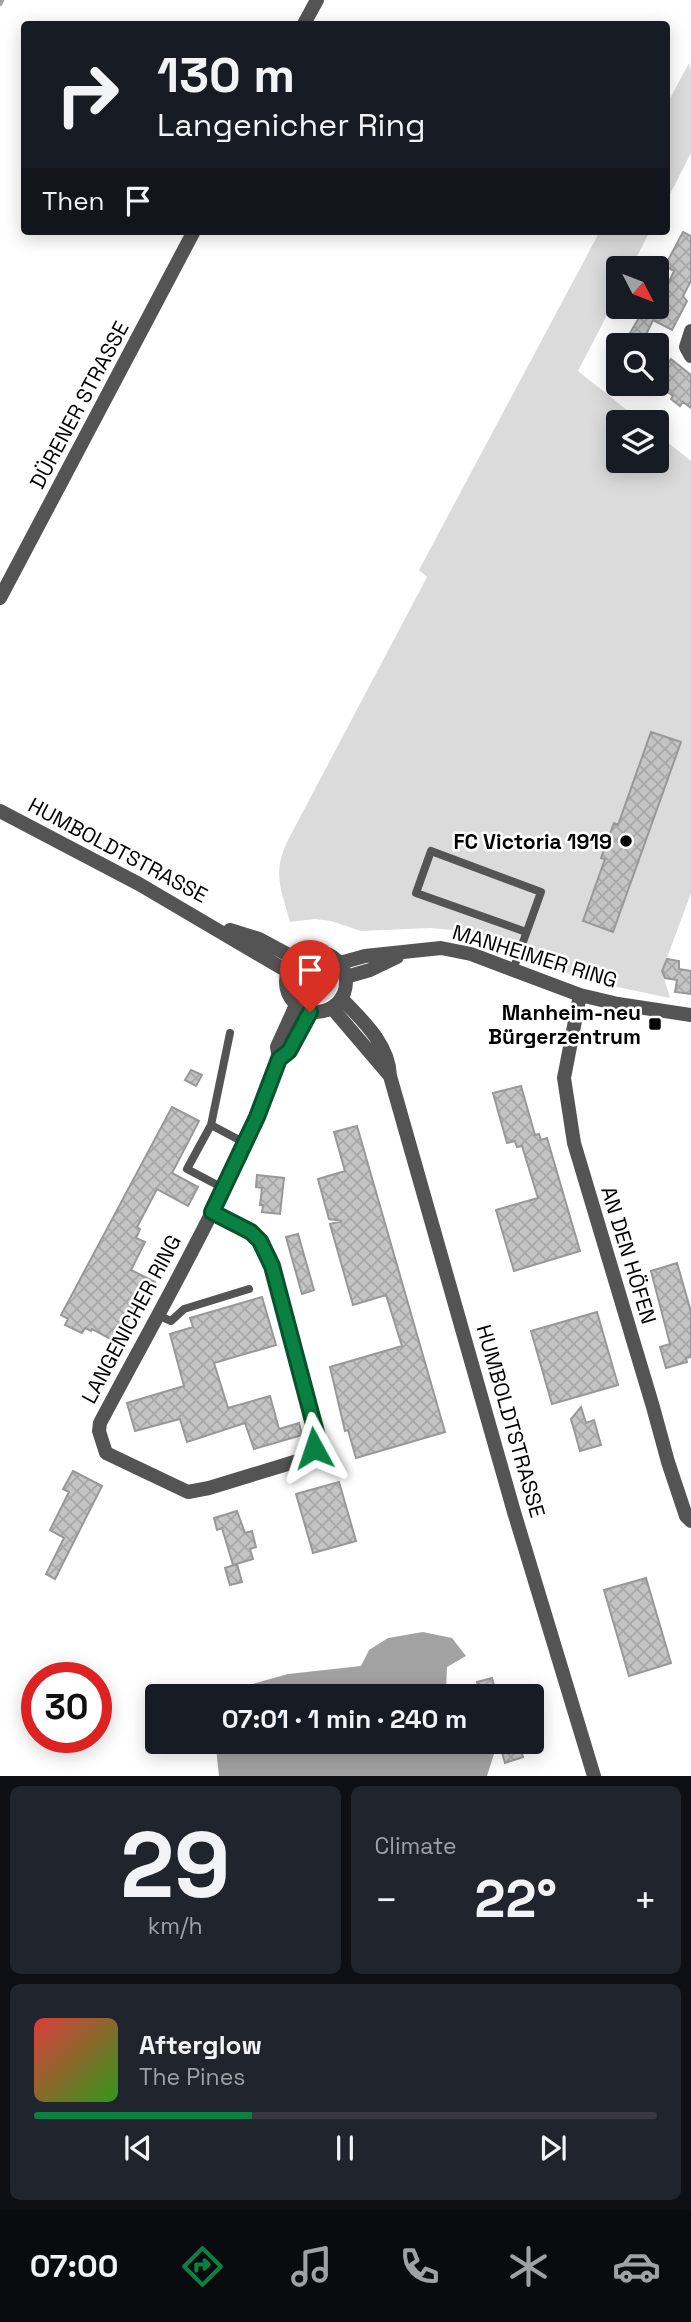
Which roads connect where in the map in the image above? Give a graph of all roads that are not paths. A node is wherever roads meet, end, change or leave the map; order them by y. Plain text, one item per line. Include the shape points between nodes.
1 (317, 0) edge
2 (306, 21) edge
3 (192, 235) edge
4 (691, 331) edge
5 (691, 356) edge
6 (0, 598) edge
7 (2, 811) edge
8 (208, 923) junction
9 (526, 932) junction
10 (407, 951) junction
11 (296, 959) junction
12 (340, 963) junction
13 (513, 970) junction
14 (288, 971) junction
15 (346, 977) junction
16 (580, 995) junction
17 (337, 1003) junction
18 (296, 1005) junction
19 (310, 1012) junction
20 (691, 1015) edge
21 (230, 1033) dead end
22 (279, 1059) junction
23 (211, 1125) junction
24 (245, 1143) junction
25 (223, 1188) junction
26 (212, 1212) junction
27 (249, 1289) dead end
28 (157, 1315) junction
29 (691, 1521) edge
30 (594, 1776) edge

1 - 2 street
3 - 6 street, DÜRENER STRASSE
4 - 5 street via 686,347
7 - 8 street, HUMBOLDTSTRASSE
8 - 11 street, HUMBOLDTSTRASSE via 259,939
8 - 14 street, HUMBOLDTSTRASSE
9 - 9 lane via 541,892 431,851 416,893
9 - 13 lane
10 - 12 street, MANHEIMER RING
10 - 13 street, MANHEIMER RING via 441,948
10 - 15 street, MANHEIMER RING
11 - 12 street via 324,953
11 - 14 street
12 - 15 street
13 - 16 street, MANHEIMER RING
14 - 18 street via 286,990
15 - 17 street via 346,988
16 - 20 street, MANHEIMER RING
16 - 29 street, AN DEN HÖFEN via 564,1078 573,1143 670,1470
17 - 19 street
17 - 30 street, HUMBOLDTSTRASSE via 380,1042 390,1063 514,1512
18 - 19 street
18 - 22 street, LANGENICHER RING via 277,1047
19 - 22 street, LANGENICHER RING via 289,1051
21 - 23 lane
22 - 24 street, LANGENICHER RING
23 - 24 lane
23 - 25 lane via 187,1169
24 - 25 street, LANGENICHER RING
25 - 26 street, LANGENICHER RING
26 - 28 street, LANGENICHER RING
26 - 28 street, LANGENICHER RING via 251,1232 272,1266 317,1436 304,1459 188,1492 106,1453 100,1423
27 - 28 lane via 184,1309 171,1321

